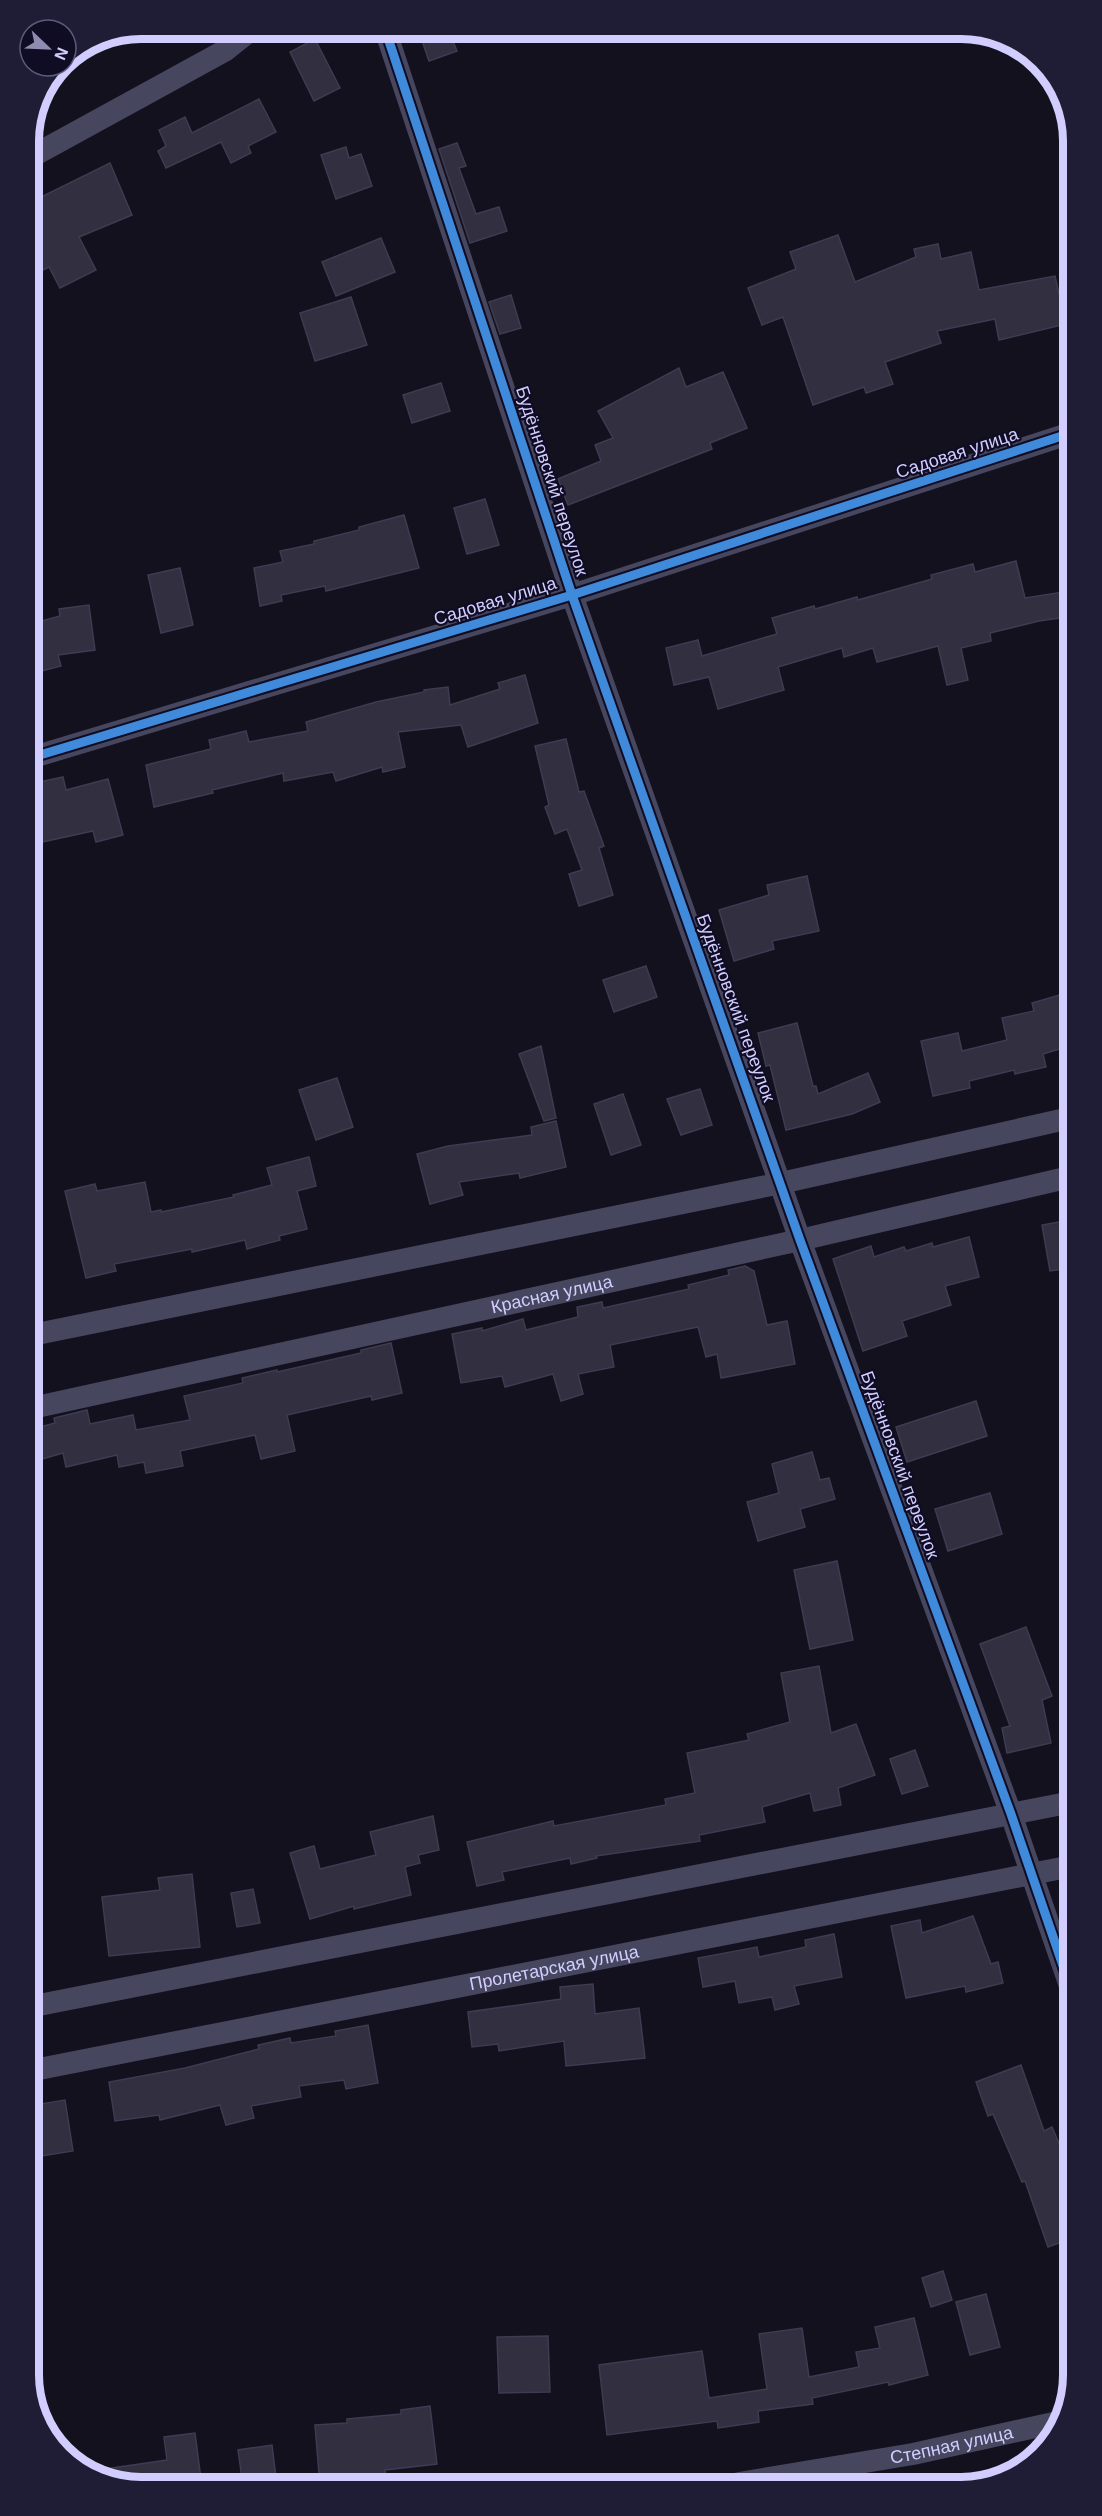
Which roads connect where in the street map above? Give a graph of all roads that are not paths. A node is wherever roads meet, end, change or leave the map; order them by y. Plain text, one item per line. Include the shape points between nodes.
1 (239, 39) edge
2 (388, 39) edge
3 (39, 153) edge
4 (1063, 436) edge
5 (573, 595) junction
6 (39, 755) edge
7 (1063, 1120) edge
8 (1063, 1180) edge
9 (781, 1183) junction
10 (800, 1240) junction
11 (39, 1334) edge
12 (39, 1406) edge
13 (1063, 1804) edge
14 (1011, 1814) junction
15 (1063, 1868) edge
16 (1032, 1874) junction
17 (1063, 1965) edge
18 (39, 2005) edge
19 (39, 2069) edge
20 (1050, 2424) edge
21 (775, 2477) edge

1 - 3 street via 226,50
2 - 5 street, Будённовский переулок
4 - 5 street, Садовая улица
5 - 6 street, Садовая улица
5 - 9 street, Будённовский переулок
7 - 9 street
8 - 10 street, Красная улица
9 - 10 street, Будённовский переулок
9 - 11 street
10 - 12 street, Красная улица
10 - 14 street, Будённовский переулок
13 - 14 street
14 - 16 street, Будённовский переулок
14 - 18 street
15 - 16 street, Пролетарская улица
16 - 17 street, Будённовский переулок
16 - 19 street, Пролетарская улица
20 - 21 street, Степная улица via 913,2454

